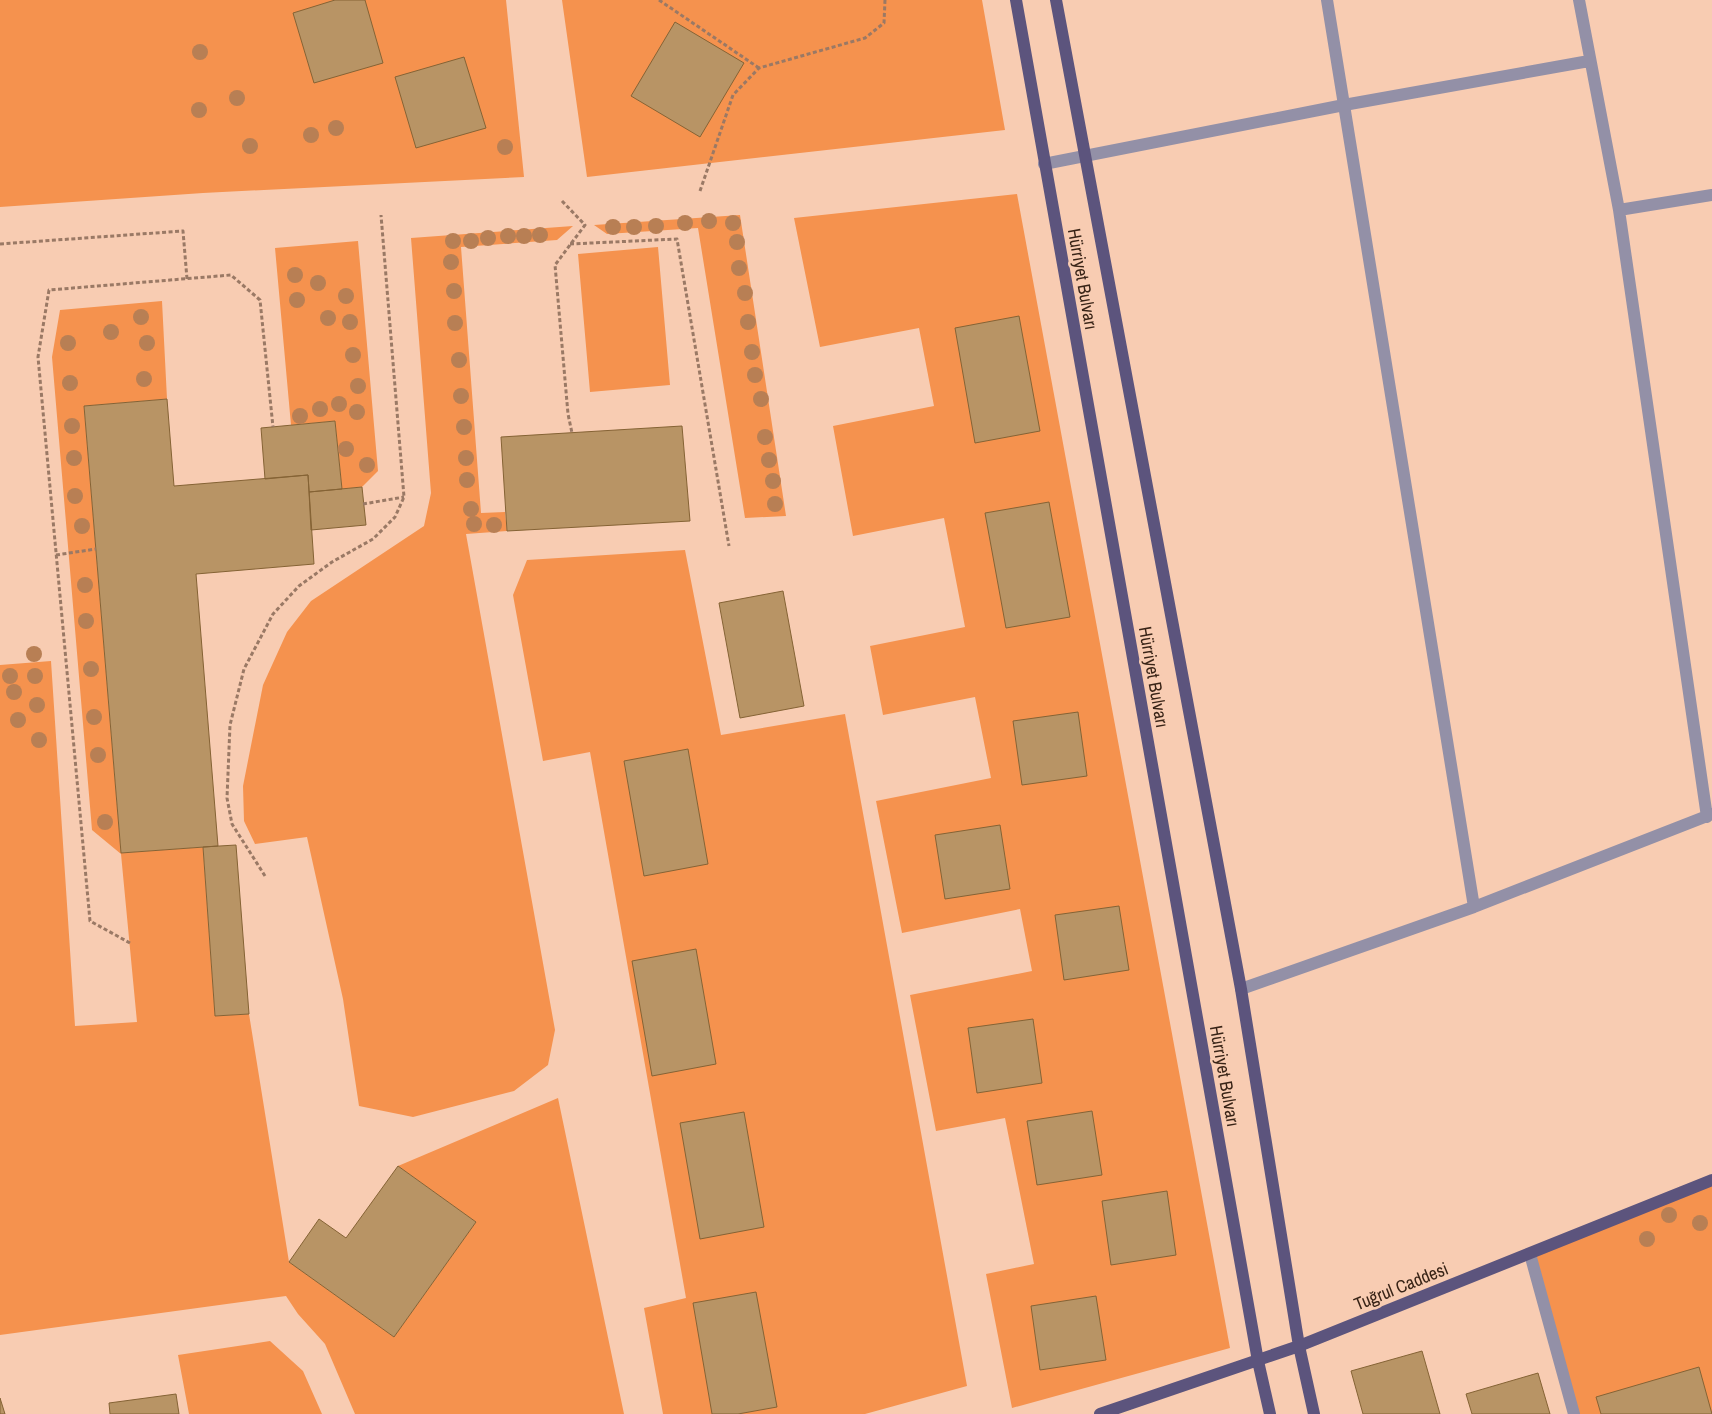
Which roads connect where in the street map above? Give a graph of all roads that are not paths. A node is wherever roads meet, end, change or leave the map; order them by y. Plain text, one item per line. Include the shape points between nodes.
1 (1016, 0) edge
2 (1056, 0) edge
3 (1327, 0) edge
4 (1579, 0) edge
5 (1589, 61) junction
6 (1344, 105) junction
7 (1083, 155) junction
8 (1044, 164) junction
9 (1712, 195) edge
10 (1618, 210) junction
11 (1709, 816) edge
12 (1474, 907) junction
13 (1240, 988) junction
14 (1712, 1180) edge
15 (1530, 1254) junction
16 (1299, 1346) junction
17 (1258, 1361) junction
18 (1100, 1414) edge
19 (1270, 1414) edge
20 (1314, 1414) edge
21 (1574, 1414) edge

1 - 8 main road, Hürriyet Bulvarı
2 - 7 main road, Hürriyet Bulvarı
3 - 6 street
4 - 5 street
5 - 6 street
5 - 10 street
6 - 7 street
6 - 12 street
7 - 8 street
7 - 13 main road, Hürriyet Bulvarı
8 - 17 main road, Hürriyet Bulvarı
9 - 10 street
10 - 11 street
11 - 12 street
12 - 13 street
13 - 16 main road, Hürriyet Bulvarı
14 - 15 main road, Tuğrul Caddesi
15 - 16 main road, Tuğrul Caddesi
15 - 21 street
16 - 17 main road, Tuğrul Caddesi
16 - 20 main road, Hürriyet Bulvarı
17 - 18 main road, Tuğrul Caddesi
17 - 19 main road, Hürriyet Bulvarı

